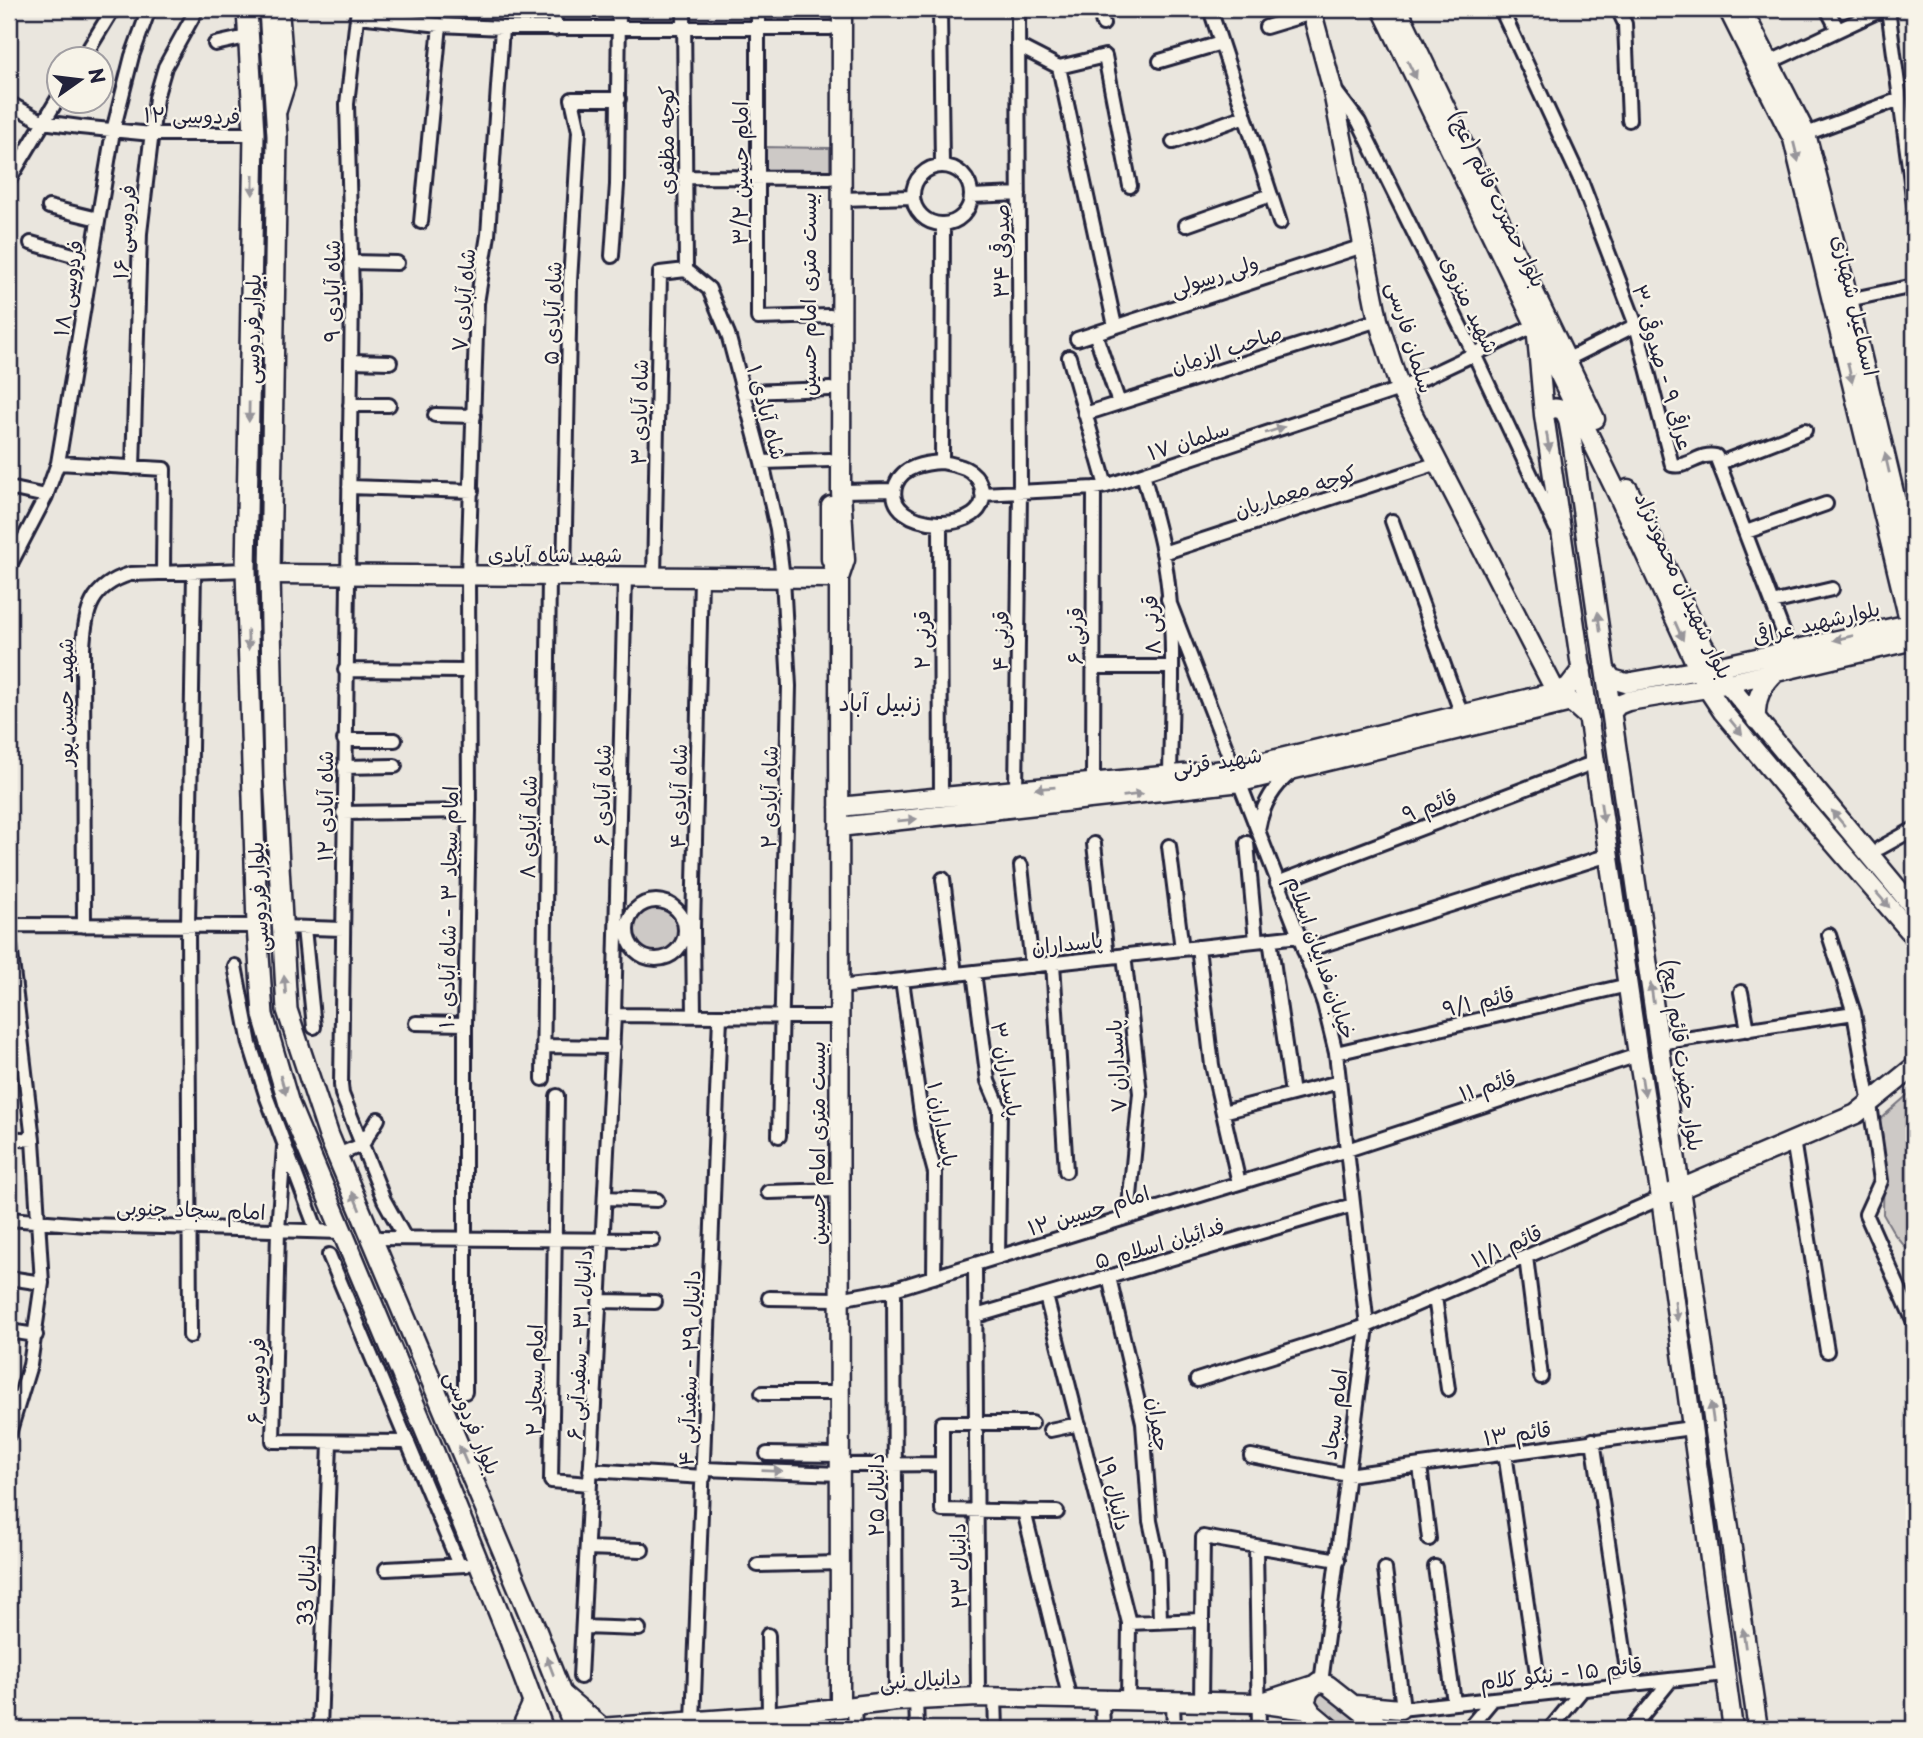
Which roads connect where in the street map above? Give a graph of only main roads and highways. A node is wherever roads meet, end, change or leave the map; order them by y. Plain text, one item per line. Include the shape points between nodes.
1 (240, 9) edge
2 (247, 9) edge
3 (269, 9) edge
4 (279, 9) edge
5 (831, 9) edge
6 (842, 9) edge
7 (1382, 9) edge
8 (1398, 9) edge
9 (1728, 9) edge
10 (1742, 9) edge
11 (1312, 11) edge
12 (1763, 65) junction
13 (276, 114) junction
14 (254, 125) junction
15 (836, 178) junction
16 (1540, 320) junction
17 (1544, 415) junction
18 (1619, 497) junction
19 (1581, 498) junction
20 (1905, 503) edge
21 (270, 574) junction
22 (1914, 577) edge
23 (839, 578) junction
24 (1913, 629) edge
25 (1716, 667) junction
26 (1581, 669) junction
27 (1698, 670) junction
28 (1778, 671) junction
29 (1607, 672) junction
30 (1726, 682) junction
31 (1626, 683) junction
32 (1707, 688) junction
33 (1565, 694) junction
34 (1628, 701) junction
35 (1612, 712) junction
36 (1589, 718) junction
37 (1756, 720) junction
38 (1238, 776) junction
39 (839, 807) junction
40 (839, 827) junction
41 (1914, 908) edge
42 (1914, 936) edge
43 (1914, 1067) edge
44 (1680, 1188) junction
45 (1661, 1198) junction
46 (524, 1602) junction
47 (498, 1612) junction
48 (1749, 1670) junction
49 (1726, 1674) junction
50 (1317, 1684) junction
51 (561, 1693) junction
52 (533, 1702) junction
53 (1258, 1703) junction
54 (1352, 1704) junction
55 (847, 1707) junction
56 (1310, 1717) edge
57 (813, 1720) edge
58 (746, 1723) edge
59 (648, 1727) edge
60 (1730, 1727) edge
61 (605, 1728) edge
62 (521, 1729) edge
63 (543, 1729) edge
64 (575, 1729) edge
65 (585, 1729) edge
66 (1331, 1729) edge
67 (1380, 1729) edge
68 (1758, 1729) edge

1 - 14 main road, بلوار فردوسی via 246,93
2 - 14 main road
3 - 13 main road
4 - 13 main road, بلوار فردوسی via 285,85
5 - 15 main road, بیست متری امام حسین
6 - 15 main road, بیست متری امام حسین
7 -> 16 main road, بلوار حضرت قائم (عج)
8 - 16 main road, بلوار حضرت قائم (عج)
9 - 12 main road, اسماعیل شهبازی
10 - 12 main road, اسماعیل شهبازی
11 - 33 main road, سلمان فارسی via 1332,87 1378,320 1400,389
20 -> 12 main road, اسماعیل شهبازی via 1806,134
12 -> 24 main road, اسماعیل شهبازی via 1797,152
13 - 21 main road, بلوار فردوسی
14 -> 47 main road, بلوار فردوسی via 246,570 263,1015 289,1104 469,1564
15 - 23 main road, بیست متری امام حسین via 841,199 845,560
15 - 23 main road, بیست متری امام حسین via 830,460 831,559
16 - 17 main road, بلوار حضرت قائم (عج)
16 - 18 main road, بلوار شهیدان محمودنژاد
16 - 25 main road, بلوار شهیدان محمودنژاد via 1566,360
17 - 19 main road, بلوار حضرت قائم (عج) via 1556,408 1568,419
17 -> 26 main road, بلوار حضرت قائم (عج)
18 - 19 main road via 1595,486
18 -> 27 main road, بلوار شهیدان محمودنژاد
29 -> 19 main road, بلوار حضرت قائم (عج)
20 - 22 main road, اسماعیل شهبازی
21 - 23 main road, شهید شاه آبادی
46 -> 21 main road, بلوار فردوسی via 337,1155 287,1010 274,775
23 - 39 main road, بیست متری امام حسین
24 -> 25 main road, بلوارشهید عراقی
24 - 28 main road, بلوارشهید عراقی
25 - 27 main road, بلوارشهید عراقی
25 - 30 main road, بلوار شهیدان محمودنژاد
26 - 33 main road
26 - 36 main road, بلوار حضرت قائم (عج)
27 - 31 main road, بلوارشهید عراقی
27 - 32 main road, بلوار شهیدان محمودنژاد
28 - 30 main road, بلوارشهید عراقی
28 - 37 main road via 1758,693
29 - 31 main road via 1612,679
29 - 35 main road, بلوار حضرت قائم (عج)
30 - 32 main road, بلوارشهید عراقی
30 - 37 main road, بلوار شهیدان محمودنژاد
31 - 34 main road via 1617,691
32 - 34 main road, بلوارشهید عراقی
32 -> 42 main road, بلوار شهیدان محمودنژاد via 1779,780
33 - 36 main road
33 - 38 main road, شهید قرنی via 1462,715
33 - 38 main road, شهید قرنی via 1301,768
34 - 35 main road, بلوارشهید عراقی
44 -> 35 main road, بلوار حضرت قائم (عج)
36 -> 45 main road, بلوار حضرت قائم (عج)
41 -> 37 main road, بلوار شهیدان محمودنژاد
38 -> 39 main road, شهید قرنی via 1170,776
40 -> 38 main road, شهید قرنی
39 - 40 main road, بیست متری امام حسین
40 - 55 main road, بیست متری امام حسین via 840,1563
43 - 44 main road via 1856,1114
44 - 45 main road
48 -> 44 main road, بلوار حضرت قائم (عج)
45 -> 49 main road, بلوار حضرت قائم (عج)
46 - 47 main road
51 -> 46 main road, بلوار فردوسی
47 - 52 main road, بلوار فردوسی
48 - 49 main road
48 - 68 main road, بلوار حضرت قائم (عج)
49 - 60 main road, بلوار حضرت قائم (عج)
50 - 53 main road, دانیال نبی
50 - 54 main road via 1328,1685
50 - 56 main road via 1305,1702
51 - 61 main road
51 - 64 main road, بلوار فردوسی
52 - 62 main road
52 - 63 main road, بلوار فردوسی
53 - 55 main road, دانیال نبی via 986,1697
53 - 56 main road, دانیال نبی
54 - 67 main road
54 - 67 main road via 1401,1708
55 - 57 main road, دانیال نبی
56 - 66 main road
57 - 58 main road, دانیال نبی via 769,1716
58 - 59 main road, دانیال نبی
59 - 61 main road, دانیال نبی
61 - 65 main road, دانیال نبی

